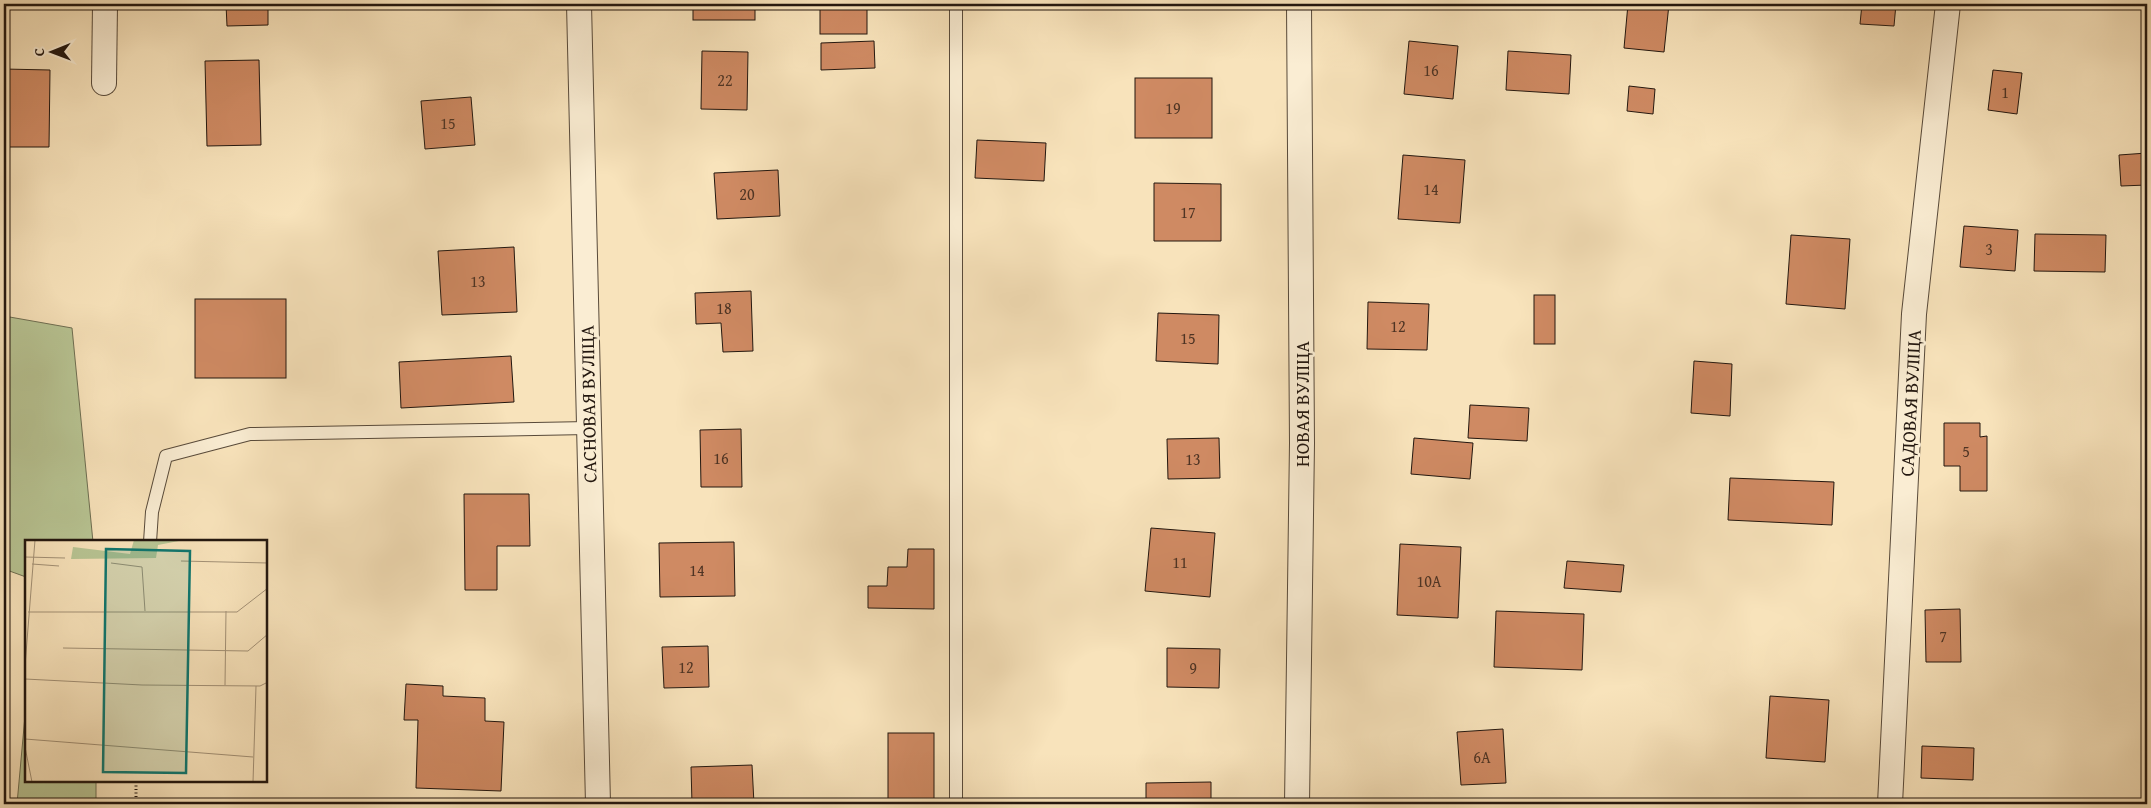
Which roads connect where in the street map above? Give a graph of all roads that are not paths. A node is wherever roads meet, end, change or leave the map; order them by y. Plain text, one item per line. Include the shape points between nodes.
1 (105, 4) edge
2 (579, 4) edge
3 (956, 4) edge
4 (1299, 4) edge
5 (1948, 4) edge
6 (104, 82) dead end
7 (588, 428) junction
8 (150, 540) edge
9 (598, 804) edge
10 (956, 804) edge
11 (1297, 804) edge
12 (1890, 804) edge

1 - 6 street
2 - 7 street, САСНОВАЯ ВУЛІЦА
3 - 10 lane
4 - 11 street, НОВАЯ ВУЛІЦА via 1302,443
5 - 12 street, САДОВАЯ ВУЛІЦА via 1914,314
7 - 8 lane via 250,434 166,456 152,512
7 - 9 street, САСНОВАЯ ВУЛІЦА

